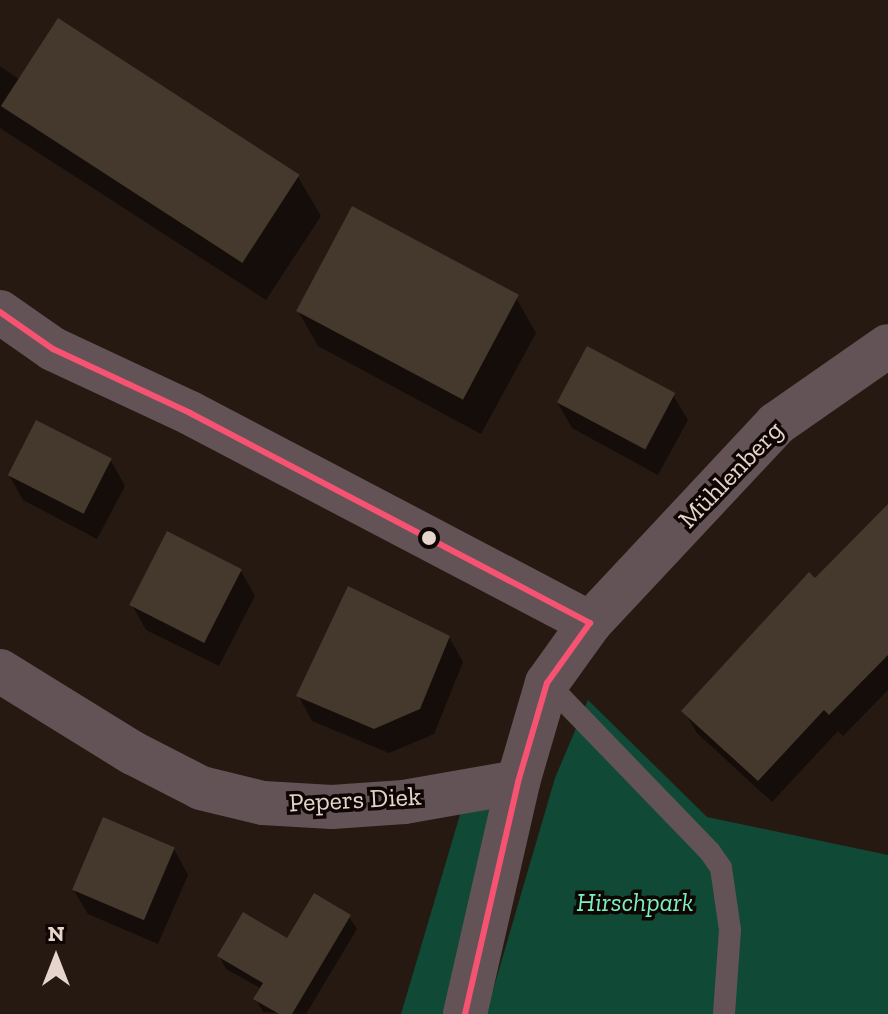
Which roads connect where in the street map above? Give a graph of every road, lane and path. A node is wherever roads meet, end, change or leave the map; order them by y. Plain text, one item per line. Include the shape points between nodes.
1 (0, 312) edge
2 (888, 346) edge
3 (590, 623) junction
4 (0, 671) edge
5 (547, 683) junction
6 (518, 782) junction
7 (465, 1014) edge
8 (724, 1014) edge

1 - 3 street via 53,349 190,413
2 - 3 street, Mühlenberg via 776,424
3 - 5 street
4 - 6 street, Pepers Diek via 201,788 263,803 332,807 404,802
5 - 6 street
5 - 8 lane via 721,868 730,930
6 - 7 street

